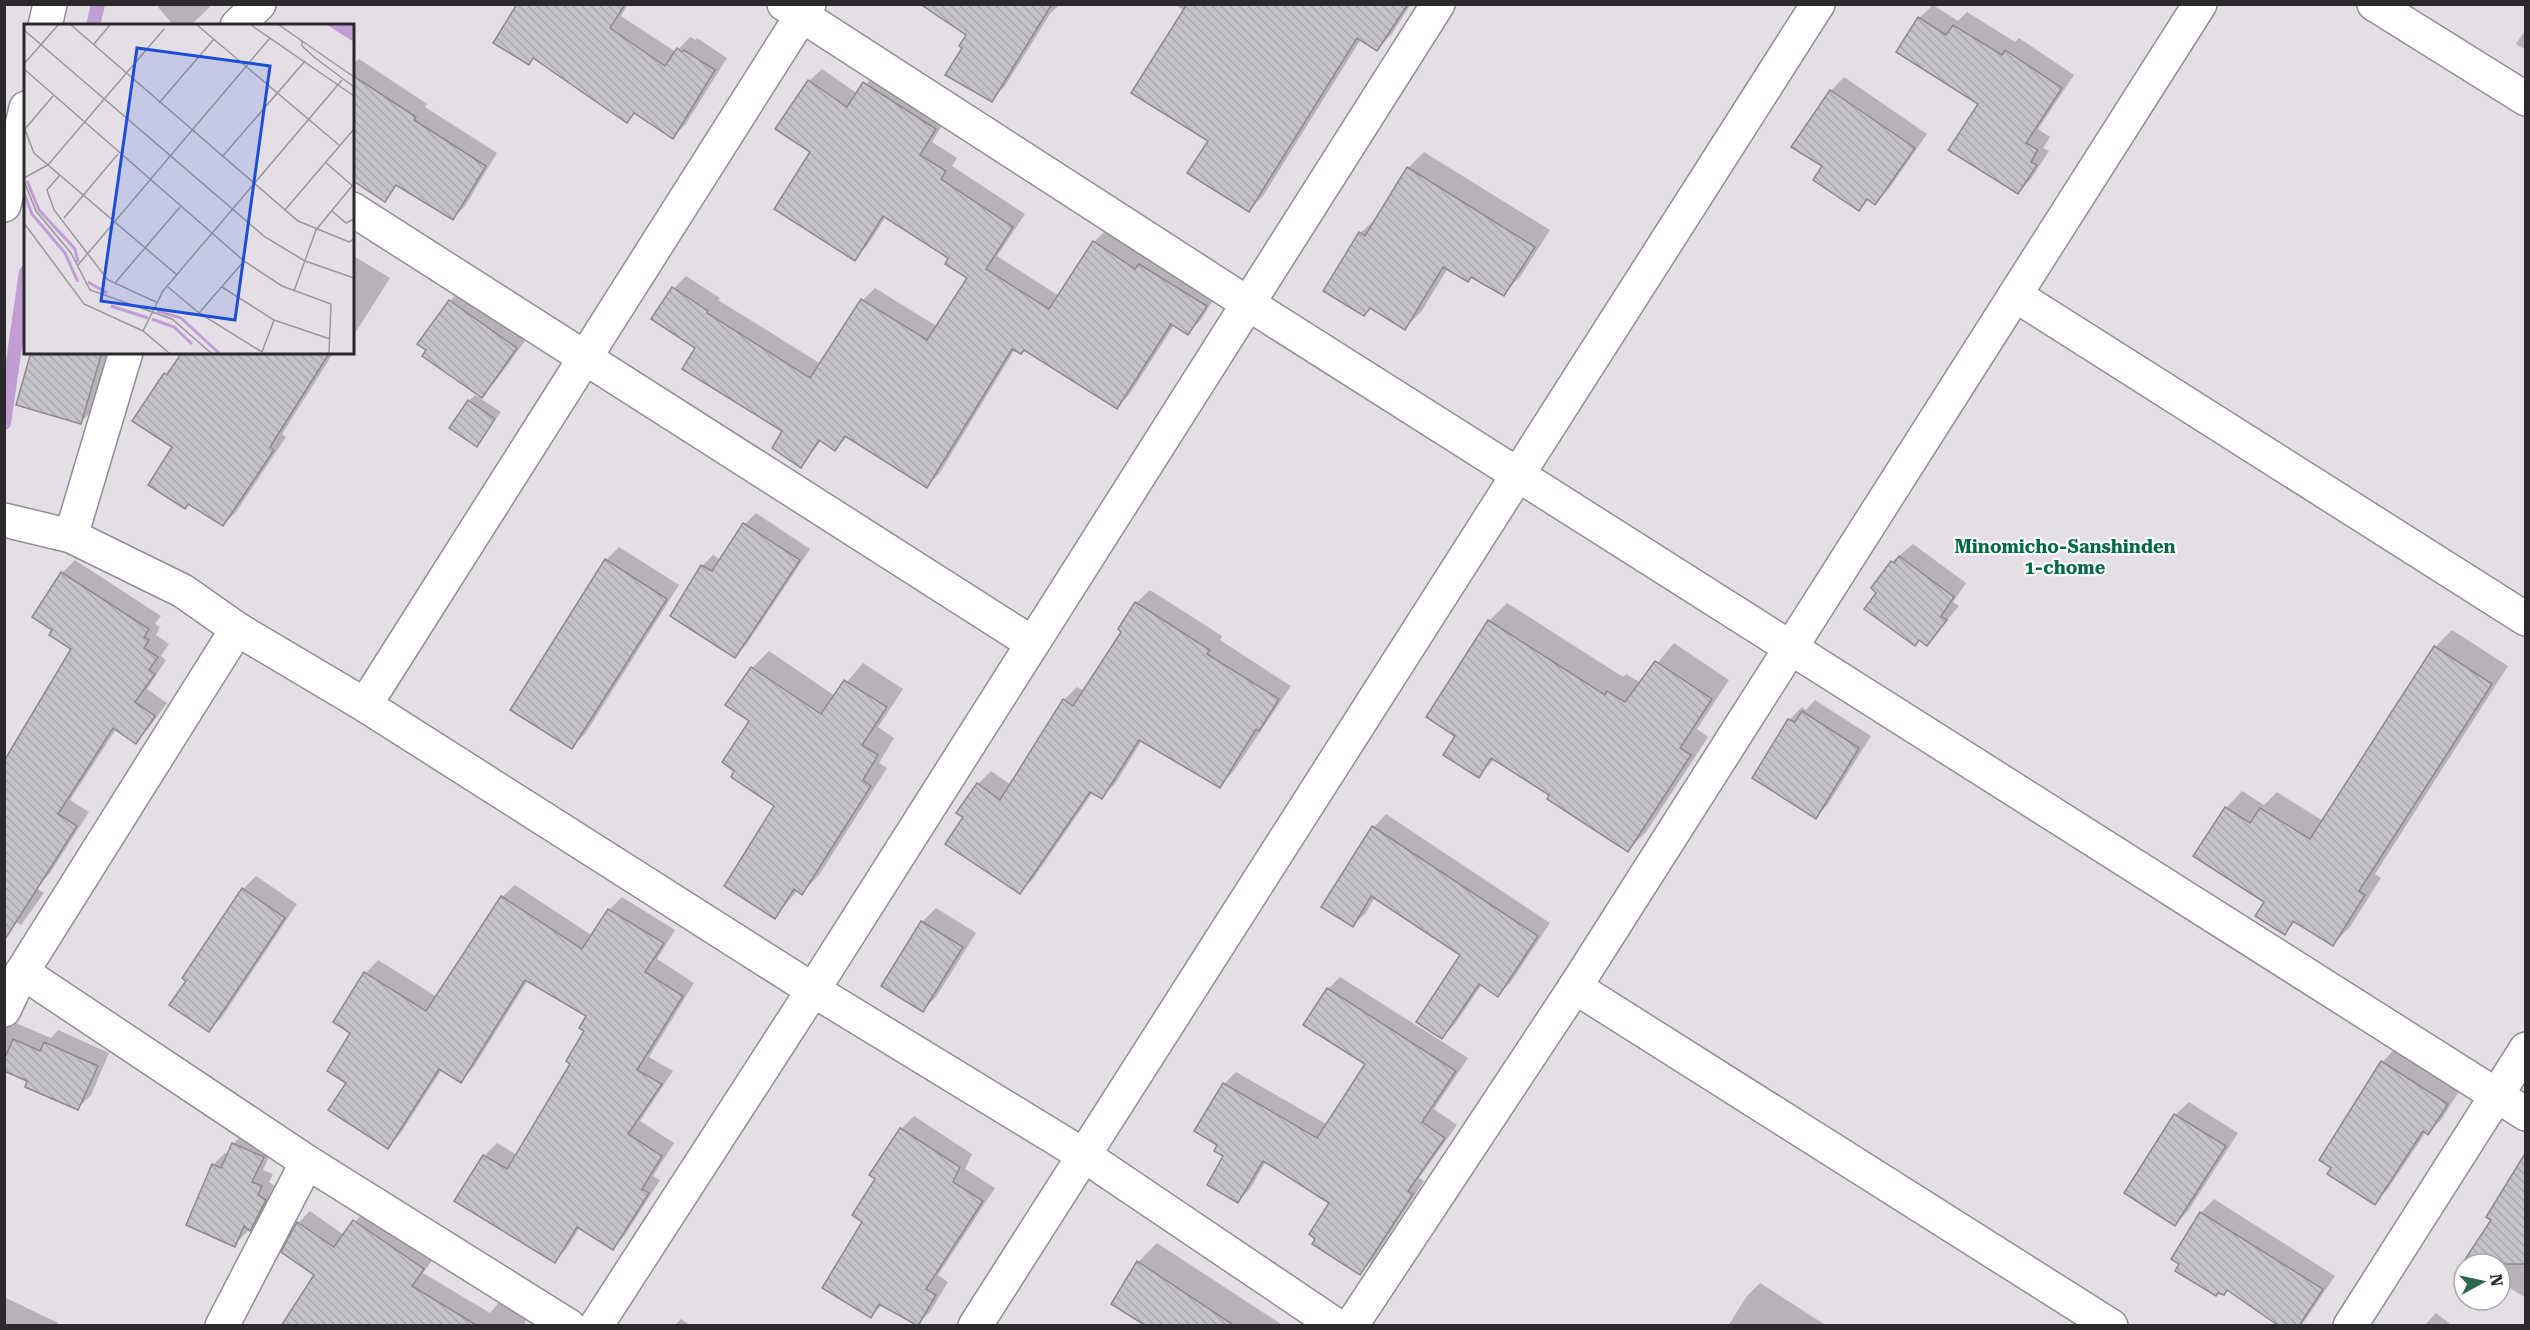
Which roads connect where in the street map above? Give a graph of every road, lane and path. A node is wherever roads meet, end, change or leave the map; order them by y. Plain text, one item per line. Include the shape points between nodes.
1 (50, 4) edge
2 (259, 4) edge
3 (1438, 4) edge
4 (1818, 4) edge
5 (2200, 4) edge
6 (2374, 4) edge
7 (798, 8) edge
8 (45, 24) edge
9 (239, 24) edge
10 (2526, 99) edge
11 (24, 117) edge
12 (4, 205) edge
13 (354, 210) edge
14 (2016, 295) junction
15 (1247, 303) junction
16 (125, 354) edge
17 (585, 358) junction
18 (1519, 476) junction
19 (4, 520) edge
20 (71, 536) junction
21 (2526, 619) edge
22 (237, 629) junction
23 (1032, 644) junction
24 (1789, 647) junction
25 (365, 705) junction
26 (22, 972) junction
27 (1575, 987) junction
28 (813, 990) junction
29 (4, 1010) edge
30 (2526, 1049) edge
31 (2496, 1095) junction
32 (2526, 1114) edge
33 (1085, 1156) junction
34 (307, 1162) junction
35 (222, 1326) edge
36 (569, 1326) edge
37 (596, 1326) edge
38 (975, 1326) edge
39 (1337, 1326) edge
40 (1351, 1326) edge
41 (2111, 1326) edge
42 (2350, 1326) edge

1 - 8 street
2 - 9 street
3 - 15 street
4 - 18 street
5 - 14 street
6 - 10 street
7 - 15 street
7 - 17 street
11 - 12 street
13 - 17 street
14 - 21 street
14 - 24 street
15 - 18 street
15 - 23 street
16 - 20 street
17 - 23 street
17 - 25 street
18 - 24 street
18 - 33 street
19 - 20 street
20 - 22 street via 183,591
22 - 25 street
22 - 26 street
23 - 28 street
24 - 27 street
24 - 31 street
25 - 28 street
26 - 29 street
26 - 34 street
27 - 40 street
27 - 41 street
28 - 33 street
28 - 37 street
30 - 31 street
31 - 32 street
31 - 42 street
33 - 38 street
33 - 39 street
34 - 35 street
34 - 36 street

